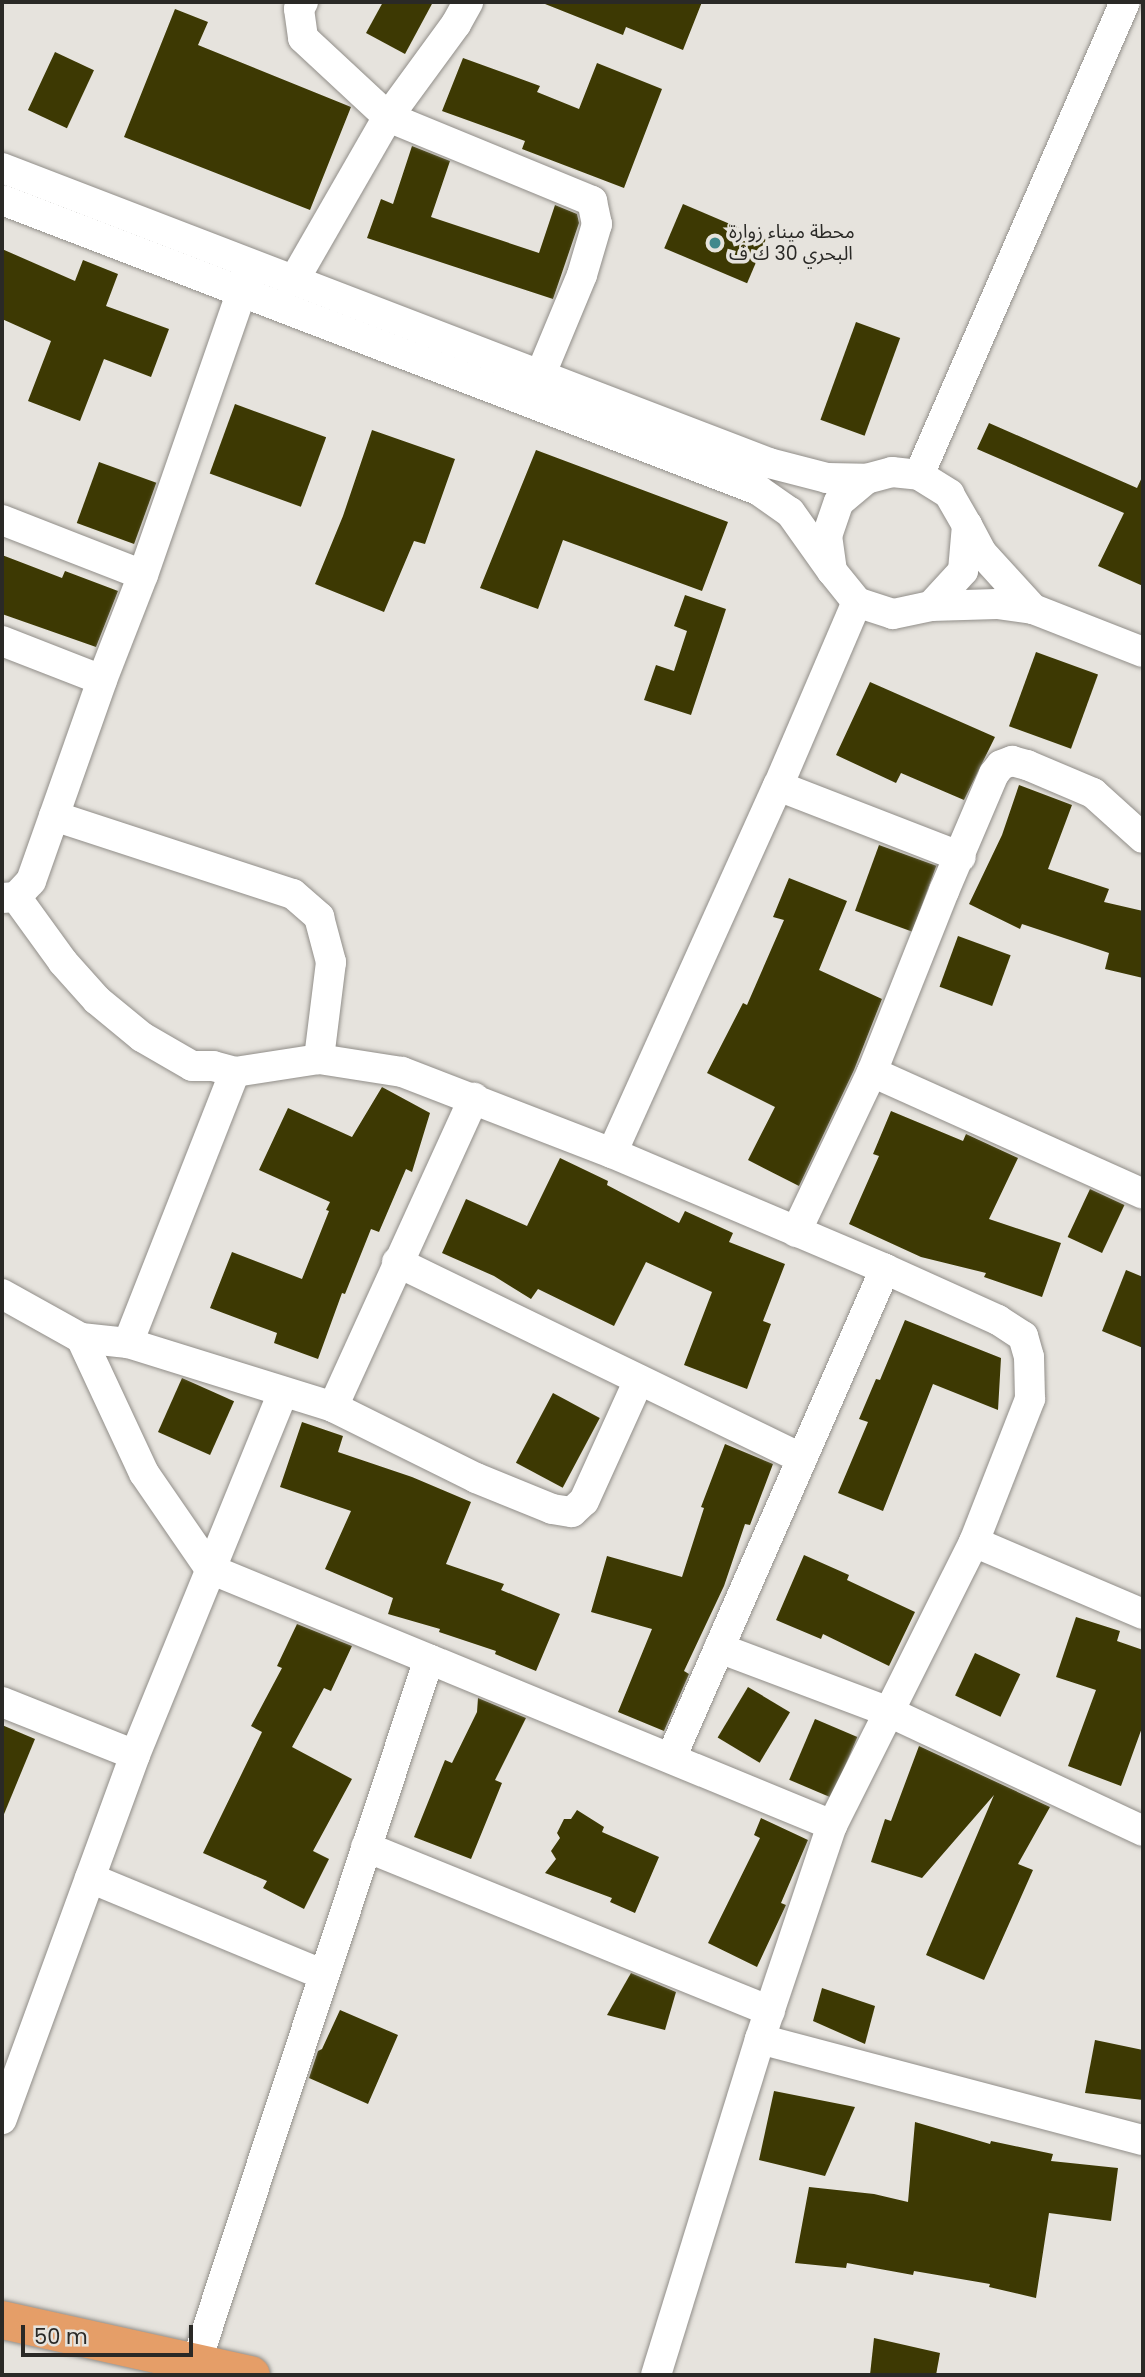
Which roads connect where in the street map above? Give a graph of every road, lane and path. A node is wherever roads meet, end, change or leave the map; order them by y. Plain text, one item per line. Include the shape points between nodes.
1 (303, 2) edge
2 (468, 2) edge
3 (1125, 2) edge
4 (388, 117) junction
5 (2, 168) edge
6 (2, 200) edge
7 (246, 279) junction
8 (293, 282) junction
9 (540, 376) junction
10 (919, 475) junction
11 (866, 479) junction
12 (2, 520) edge
13 (967, 525) junction
14 (832, 571) junction
15 (143, 575) junction
16 (857, 602) junction
17 (931, 606) junction
18 (1033, 610) junction
19 (2, 641) edge
20 (1143, 652) edge
21 (102, 680) junction
22 (778, 786) junction
23 (54, 816) junction
24 (1143, 838) edge
25 (961, 857) junction
26 (9, 897) edge
27 (319, 1059) junction
28 (235, 1072) junction
29 (872, 1072) junction
30 (474, 1098) junction
31 (612, 1153) junction
32 (1143, 1194) edge
33 (796, 1232) junction
34 (397, 1262) junction
35 (885, 1269) junction
36 (2, 1294) edge
37 (80, 1338) junction
38 (128, 1343) junction
39 (639, 1380) junction
40 (283, 1392) junction
41 (333, 1407) junction
42 (802, 1459) junction
43 (974, 1542) junction
44 (210, 1569) junction
45 (1143, 1614) edge
46 (719, 1648) junction
47 (429, 1659) junction
48 (2, 1702) edge
49 (887, 1711) junction
50 (135, 1755) junction
51 (671, 1758) junction
52 (832, 1825) junction
53 (1143, 1831) edge
54 (366, 1847) junction
55 (90, 1878) junction
56 (324, 1975) junction
57 (769, 2011) junction
58 (760, 2039) junction
59 (2, 2119) edge
60 (1143, 2140) edge
61 (2, 2320) edge
62 (2, 2337) edge
63 (192, 2371) edge
64 (251, 2375) edge
65 (656, 2375) edge

1 - 4 street via 299,9 303,38
2 - 4 street
3 - 10 street
4 - 8 street
4 - 9 street via 592,201 597,224 582,275
5 - 7 street
6 - 7 street
7 - 8 street
7 - 14 street via 758,490 790,512
7 - 15 street
8 - 9 street
9 - 11 street via 795,472 849,481
10 - 11 street via 892,472
10 - 13 street via 949,494
11 - 14 street via 839,502 827,536
12 - 15 street
13 - 17 street via 963,572
13 - 18 street via 982,552
14 - 16 street
15 - 21 street
16 - 17 street via 894,614
16 - 22 street
17 - 18 street via 997,604
18 - 20 street
19 - 21 street
21 - 23 street
22 - 25 street
22 - 31 street
23 - 26 street via 31,881
23 - 27 street via 293,894 319,917 331,962
24 - 25 street via 1093,793 1012,761 994,774
25 - 29 street
26 - 28 street via 97,1000 142,1037 192,1066
27 - 28 street
27 - 30 street via 402,1072
28 - 38 street
29 - 32 street
29 - 33 street
30 - 31 street
30 - 34 street
31 - 33 street
33 - 35 street
34 - 39 street
34 - 41 street
35 - 42 street
35 - 43 street via 1023,1336 1030,1399
36 - 37 street
37 - 38 street
37 - 44 street via 144,1473
38 - 40 street
39 - 41 street via 584,1501 572,1512 552,1509 477,1478
39 - 42 street
40 - 41 street
40 - 44 street
42 - 46 street
43 - 45 street
43 - 49 street
44 - 47 street
44 - 50 street
46 - 49 street
46 - 51 street
47 - 51 street
47 - 54 street
48 - 50 street
49 - 52 street
49 - 53 street
50 - 55 street
51 - 52 street
52 - 57 street
54 - 56 street
54 - 57 street
55 - 56 street
55 - 59 street
56 - 63 street
57 - 58 street
58 - 60 street
58 - 65 street
61 - 63 highway
62 - 63 highway
63 - 64 highway

